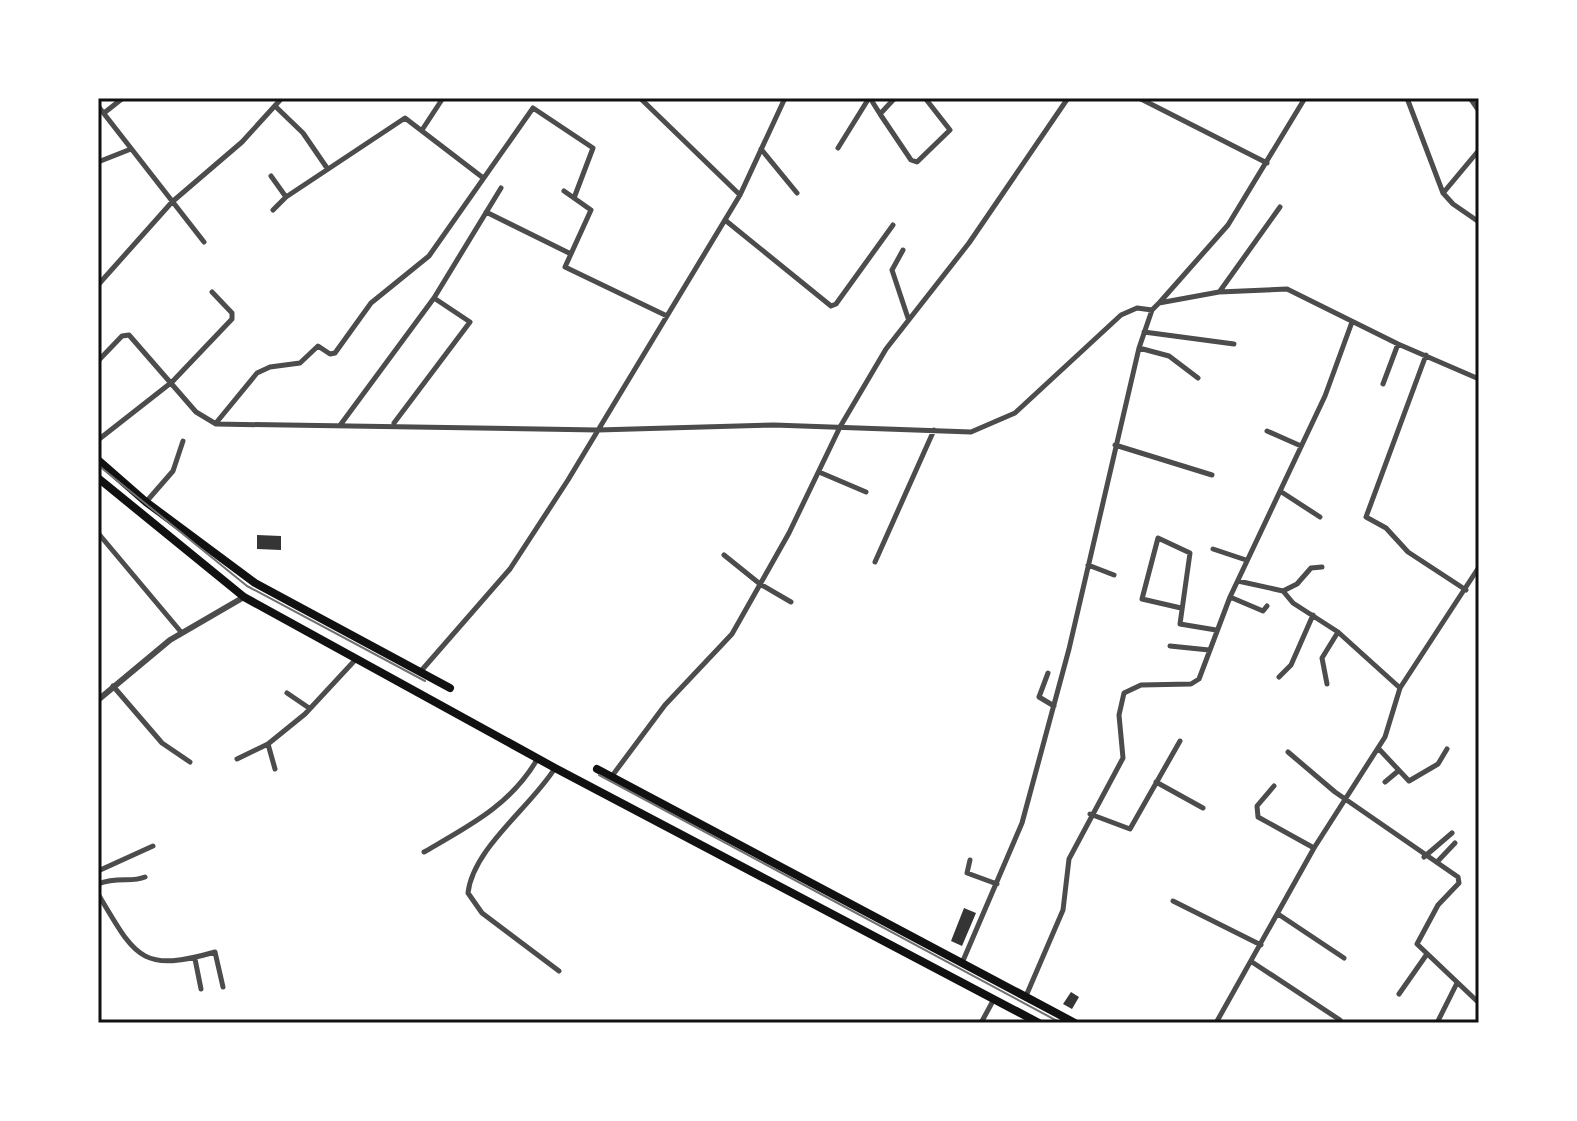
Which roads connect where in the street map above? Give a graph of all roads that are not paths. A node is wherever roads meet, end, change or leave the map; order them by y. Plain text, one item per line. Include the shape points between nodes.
1 (123, 98) edge
2 (282, 98) edge
3 (443, 98) edge
4 (532, 98) edge
5 (640, 98) edge
6 (785, 98) edge
7 (870, 98) edge
8 (895, 98) edge
9 (925, 98) edge
10 (1068, 98) edge
11 (1139, 98) edge
12 (1305, 98) edge
13 (1407, 98) edge
14 (1470, 98) edge
15 (98, 106) edge
16 (275, 106) junction
17 (533, 108) junction
18 (1479, 111) edge
19 (104, 113) junction
20 (880, 114) junction
21 (422, 130) junction
22 (838, 148) dead end
23 (131, 149) junction
24 (761, 149) junction
25 (1478, 153) edge
26 (98, 162) edge
27 (1267, 163) junction
28 (327, 168) junction
29 (271, 176) dead end
30 (482, 177) junction
31 (501, 188) dead end
32 (564, 191) dead end
33 (797, 193) dead end
34 (1443, 193) junction
35 (740, 195) junction
36 (286, 197) junction
37 (574, 198) junction
38 (172, 202) junction
39 (1280, 207) dead end
40 (273, 210) dead end
41 (486, 212) junction
42 (725, 220) junction
43 (1479, 222) edge
44 (893, 225) dead end
45 (204, 242) dead end
46 (903, 250) dead end
47 (571, 254) junction
48 (98, 285) edge
49 (212, 292) dead end
50 (1219, 292) junction
51 (434, 298) junction
52 (1159, 303) junction
53 (1152, 310) junction
54 (667, 316) junction
55 (908, 318) junction
56 (1352, 322) junction
57 (1144, 332) junction
58 (1234, 344) dead end
59 (1398, 344) junction
60 (1139, 348) junction
61 (1426, 355) junction
62 (98, 361) edge
63 (1198, 378) dead end
64 (1479, 379) edge
65 (172, 382) junction
66 (1383, 384) dead end
67 (216, 424) junction
68 (341, 424) junction
69 (394, 424) junction
70 (840, 427) junction
71 (598, 430) junction
72 (934, 430) junction
73 (1267, 431) dead end
74 (98, 440) edge
75 (183, 441) dead end
76 (1115, 445) junction
77 (1301, 446) junction
78 (98, 460) edge
79 (818, 472) junction
80 (1212, 475) dead end
81 (98, 478) edge
82 (1280, 491) junction
83 (866, 492) dead end
84 (146, 502) junction
85 (1320, 517) dead end
86 (99, 538) edge
87 (1213, 549) dead end
88 (724, 555) dead end
89 (1246, 560) junction
90 (875, 562) dead end
91 (1088, 565) junction
92 (1322, 567) dead end
93 (1479, 567) edge
94 (1114, 575) dead end
95 (1238, 581) junction
96 (760, 584) junction
97 (1466, 590) junction
98 (1283, 591) junction
99 (244, 597) junction
100 (1230, 597) junction
101 (791, 602) dead end
102 (1267, 606) dead end
103 (1181, 608) junction
104 (1313, 615) junction
105 (1216, 630) junction
106 (181, 632) junction
107 (1338, 632) junction
108 (1170, 646) dead end
109 (1209, 650) junction
110 (357, 658) junction
111 (421, 671) junction
112 (1048, 673) dead end
113 (1279, 677) dead end
114 (1327, 684) dead end
115 (112, 685) junction
116 (450, 688) dead end
117 (1400, 688) junction
118 (287, 693) dead end
119 (98, 700) edge
120 (1054, 706) junction
121 (309, 708) junction
122 (1180, 741) dead end
123 (268, 744) junction
124 (1378, 748) junction
125 (1447, 749) dead end
126 (1288, 752) dead end
127 (538, 758) junction
128 (237, 759) dead end
129 (190, 762) dead end
130 (555, 768) junction
131 (275, 769) dead end
132 (597, 769) dead end
133 (1397, 772) junction
134 (612, 776) junction
135 (1156, 782) junction
136 (1385, 782) dead end
137 (1274, 786) dead end
138 (1343, 798) junction
139 (1203, 808) dead end
140 (1090, 814) junction
141 (1452, 833) dead end
142 (1455, 843) dead end
143 (153, 846) dead end
144 (1314, 848) junction
145 (424, 852) dead end
146 (1424, 857) junction
147 (970, 860) dead end
148 (1437, 862) junction
149 (98, 871) edge
150 (145, 877) dead end
151 (98, 884) edge
152 (997, 884) junction
153 (98, 894) edge
154 (1173, 901) dead end
155 (1278, 914) junction
156 (1261, 945) junction
157 (1427, 954) junction
158 (195, 958) junction
159 (1344, 958) dead end
160 (1252, 962) junction
161 (961, 964) junction
162 (559, 971) dead end
163 (1457, 983) junction
164 (223, 987) dead end
165 (201, 989) dead end
166 (1399, 994) dead end
167 (1026, 997) junction
168 (994, 999) junction
169 (1479, 1003) edge
170 (1340, 1020) dead end
171 (981, 1023) edge
172 (1039, 1023) edge
173 (1075, 1023) edge
174 (1216, 1023) edge
175 (1437, 1023) edge

1 - 19 street
2 - 16 street
3 - 21 street
4 - 17 street
5 - 35 street
6 - 24 street
7 - 20 street
7 - 22 street
8 - 20 street
9 - 20 street via 950,130 917,162
10 - 55 street via 969,243
11 - 27 street
12 - 27 street
13 - 34 street
14 - 18 street
15 - 19 street
16 - 28 street via 303,133
16 - 38 street
17 - 30 street
17 - 37 street via 593,148
19 - 23 street
21 - 28 street via 403,118
21 - 30 street
23 - 26 street
23 - 38 street
24 - 33 street
24 - 35 street
25 - 34 street
27 - 52 street via 1228,225
28 - 36 street
29 - 36 street
30 - 67 street via 429,256 371,303 335,353 318,346 300,363 261,370
31 - 41 street
32 - 37 street
34 - 43 street
35 - 42 street
36 - 40 street
37 - 47 street via 591,211
38 - 45 street
38 - 48 street
39 - 50 street
41 - 47 street
41 - 51 street
42 - 44 street via 831,306
42 - 54 street
46 - 55 street via 892,270
47 - 54 street via 566,268
49 - 65 street via 232,319
50 - 52 street
50 - 56 street via 1287,289
51 - 68 street
51 - 69 street via 470,322
52 - 53 street
53 - 57 street
53 - 72 street via 1137,308 1121,315 1001,422 971,432
54 - 71 street
55 - 70 street
56 - 59 street
56 - 77 street
57 - 58 street
57 - 60 street
59 - 61 street
59 - 66 street
60 - 63 street via 1169,356
60 - 76 street
61 - 64 street
61 - 97 street via 1366,517
62 - 65 street via 126,334
65 - 67 street via 196,412
65 - 74 street
67 - 68 street
68 - 69 street
69 - 71 street
70 - 71 street
70 - 72 street
70 - 79 street
71 - 111 street via 510,569
72 - 90 street
73 - 77 street
75 - 84 street via 173,471
76 - 80 street
76 - 91 street
77 - 82 street
78 - 84 highway
79 - 83 street
79 - 96 street
81 - 99 highway
82 - 85 street
82 - 89 street
84 - 111 highway via 255,583
86 - 106 street
87 - 89 street
88 - 96 street
89 - 95 street
91 - 94 street
91 - 120 street
92 - 98 street via 1311,568
93 - 97 street
95 - 98 street
95 - 100 street
96 - 101 street
96 - 134 street via 732,634 665,705
97 - 117 street
98 - 104 street
99 - 106 street
99 - 110 highway
100 - 102 street via 1254,610
100 - 105 street
103 - 103 street via 1142,599 1158,538 1190,553
103 - 105 street via 1180,624
104 - 107 street
104 - 113 street via 1291,665
105 - 109 street
106 - 115 street
107 - 114 street via 1322,658
107 - 117 street
108 - 109 street
109 - 140 street via 1197,682 1141,685 1124,693 1119,715 1123,758
110 - 121 street
110 - 127 highway
111 - 116 highway
112 - 120 street via 1039,697
115 - 119 street
115 - 129 street via 162,743
117 - 124 street
118 - 121 street
120 - 152 street via 1022,823
121 - 123 street
122 - 135 street
123 - 128 street
123 - 131 street
124 - 133 street
124 - 138 street
125 - 133 street via 1438,764 1414,779 1405,781
126 - 138 street
127 - 130 highway
127 - 145 street via 501,805
130 - 162 street via 483,856 469,879 468,893 482,913
130 - 168 highway
132 - 134 highway
133 - 136 street
134 - 161 highway
135 - 139 street
135 - 140 street via 1128,829
137 - 144 street via 1257,806 1258,817
138 - 144 street
138 - 146 street
140 - 167 street via 1069,859 1063,910
141 - 146 street
142 - 148 street
143 - 149 street
144 - 155 street
146 - 148 street
147 - 152 street via 967,873
148 - 157 street via 1459,883 1438,905 1417,944
150 - 151 street
152 - 161 street
153 - 158 street via 138,953 155,962
154 - 156 street
155 - 156 street
155 - 159 street
156 - 160 street
157 - 163 street
157 - 166 street
158 - 164 street via 215,952
158 - 165 street
160 - 170 street
160 - 174 street
161 - 167 highway
163 - 169 street
163 - 175 street
167 - 173 highway
168 - 171 street
168 - 172 highway

